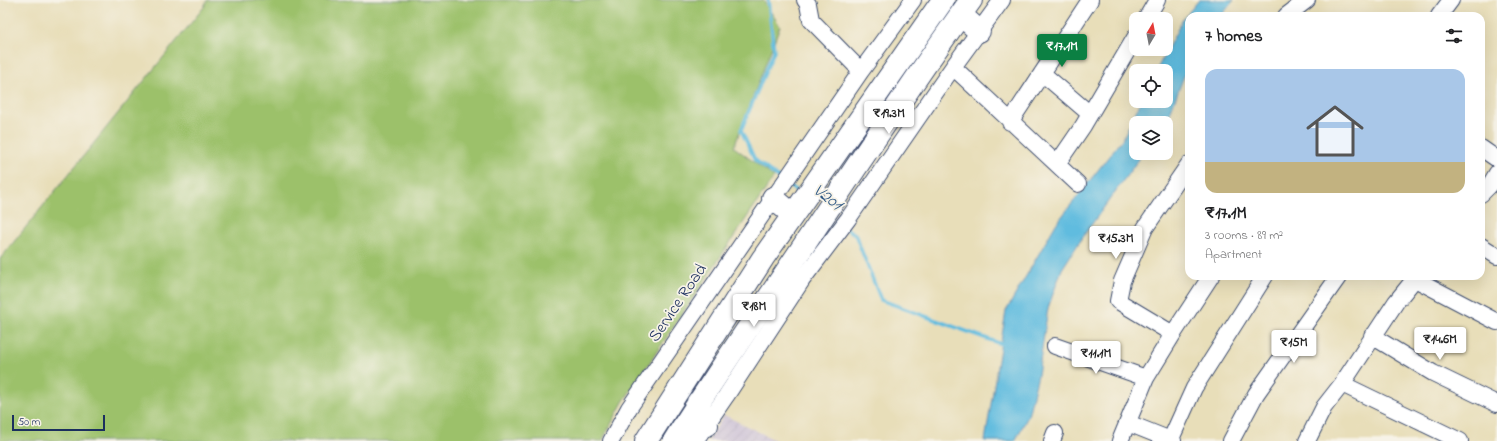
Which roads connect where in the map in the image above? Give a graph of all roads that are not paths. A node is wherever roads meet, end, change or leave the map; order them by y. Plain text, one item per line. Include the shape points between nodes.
1 (805, 0) edge
2 (913, 0) edge
3 (943, 0) edge
4 (1002, 0) edge
5 (1090, 0) edge
6 (1157, 0) edge
7 (1306, 0) edge
8 (1451, 0) edge
9 (966, 7) edge
10 (1150, 12) edge
11 (1291, 12) edge
12 (1443, 12) edge
13 (979, 31) junction
14 (1129, 48) edge
15 (953, 67) junction
16 (860, 71) junction
17 (1042, 73) junction
18 (1090, 114) junction
19 (1010, 122) junction
20 (1485, 151) edge
21 (1497, 159) edge
22 (1057, 164) junction
23 (1185, 170) edge
24 (1078, 184) dead end
25 (776, 194) junction
26 (801, 203) junction
27 (829, 219) junction
28 (1485, 248) edge
29 (1497, 256) edge
30 (1208, 280) edge
31 (1262, 280) edge
32 (1336, 280) edge
33 (1414, 280) edge
34 (1421, 280) edge
35 (1497, 322) edge
36 (1173, 334) junction
37 (1372, 336) junction
38 (1055, 346) dead end
39 (1146, 378) junction
40 (1342, 384) junction
41 (698, 402) junction
42 (1497, 404) edge
43 (1128, 423) junction
44 (701, 433) edge
45 (611, 441) edge
46 (646, 441) edge
47 (674, 441) edge
48 (1120, 441) edge
49 (1171, 441) edge
50 (1230, 441) edge
51 (1307, 441) edge
52 (1460, 441) edge

1 - 16 street via 811,20
2 - 16 street
3 - 26 highway
4 - 13 street
5 - 17 street
6 - 10 street
7 - 11 street
8 - 12 street
9 - 13 highway
9 - 27 highway
13 - 15 street
14 - 18 street
15 - 19 street
15 - 27 street via 848,219
16 - 25 street, Service Road
17 - 18 street
17 - 19 street
18 - 22 street
19 - 22 street
20 - 21 street
22 - 24 street
23 - 36 street via 1145,228 1122,281 1118,301
25 - 26 highway
25 - 45 street, Service Road via 629,408
26 - 46 highway
27 - 41 highway
27 - 44 street via 802,280
28 - 29 street
30 - 36 street
31 - 49 street via 1194,388
32 - 50 street via 1256,394
33 - 37 street
34 - 35 street
36 - 39 street
37 - 40 street
37 - 42 street via 1433,373
38 - 39 street
39 - 43 street
40 - 51 street via 1324,407
40 - 52 street
41 - 44 highway
41 - 47 highway
43 - 48 street
43 - 49 street

